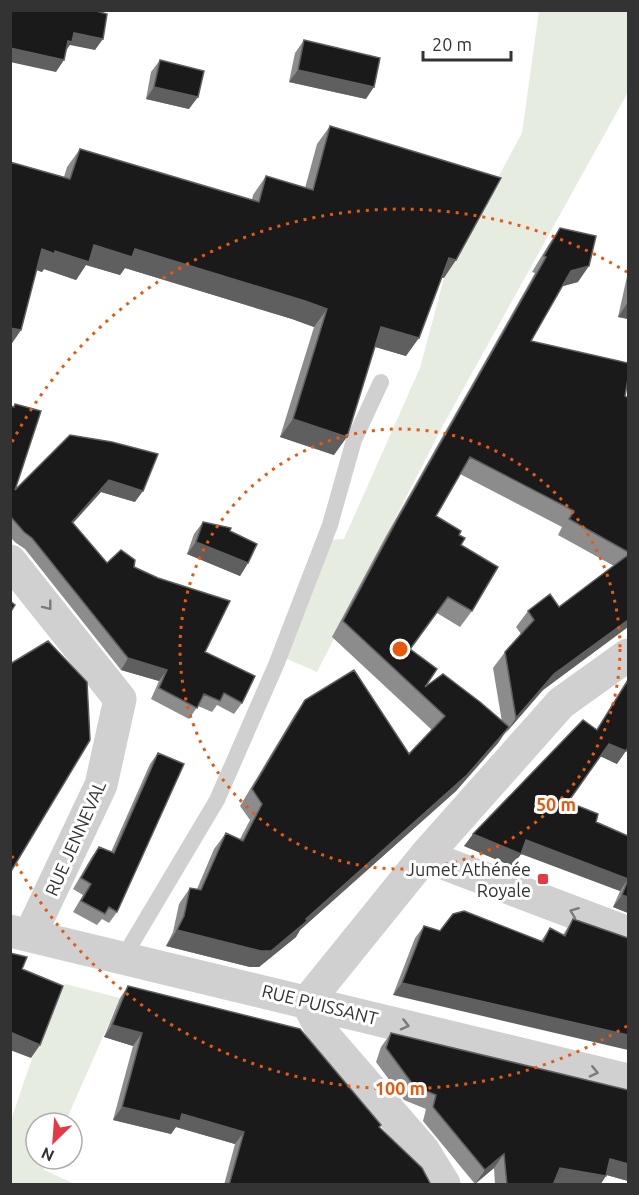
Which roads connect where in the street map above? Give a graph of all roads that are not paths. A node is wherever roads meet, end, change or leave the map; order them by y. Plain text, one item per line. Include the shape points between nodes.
1 (381, 382) dead end
2 (10, 561) edge
3 (628, 655) edge
4 (425, 856) junction
5 (20, 933) edge
6 (628, 933) edge
7 (123, 958) junction
8 (307, 1002) junction
9 (628, 1080) edge
10 (444, 1185) edge

1 - 7 lane via 354,440 330,525 276,665 217,800
2 -> 5 street, RUE JENNEVAL via 120,699 101,785
3 - 4 street via 561,703
6 -> 4 street
4 - 8 street
5 - 7 street, RUE PUISSANT
7 - 8 street, RUE PUISSANT
8 -> 9 street, RUE PUISSANT
8 - 10 street via 327,1039 423,1150

